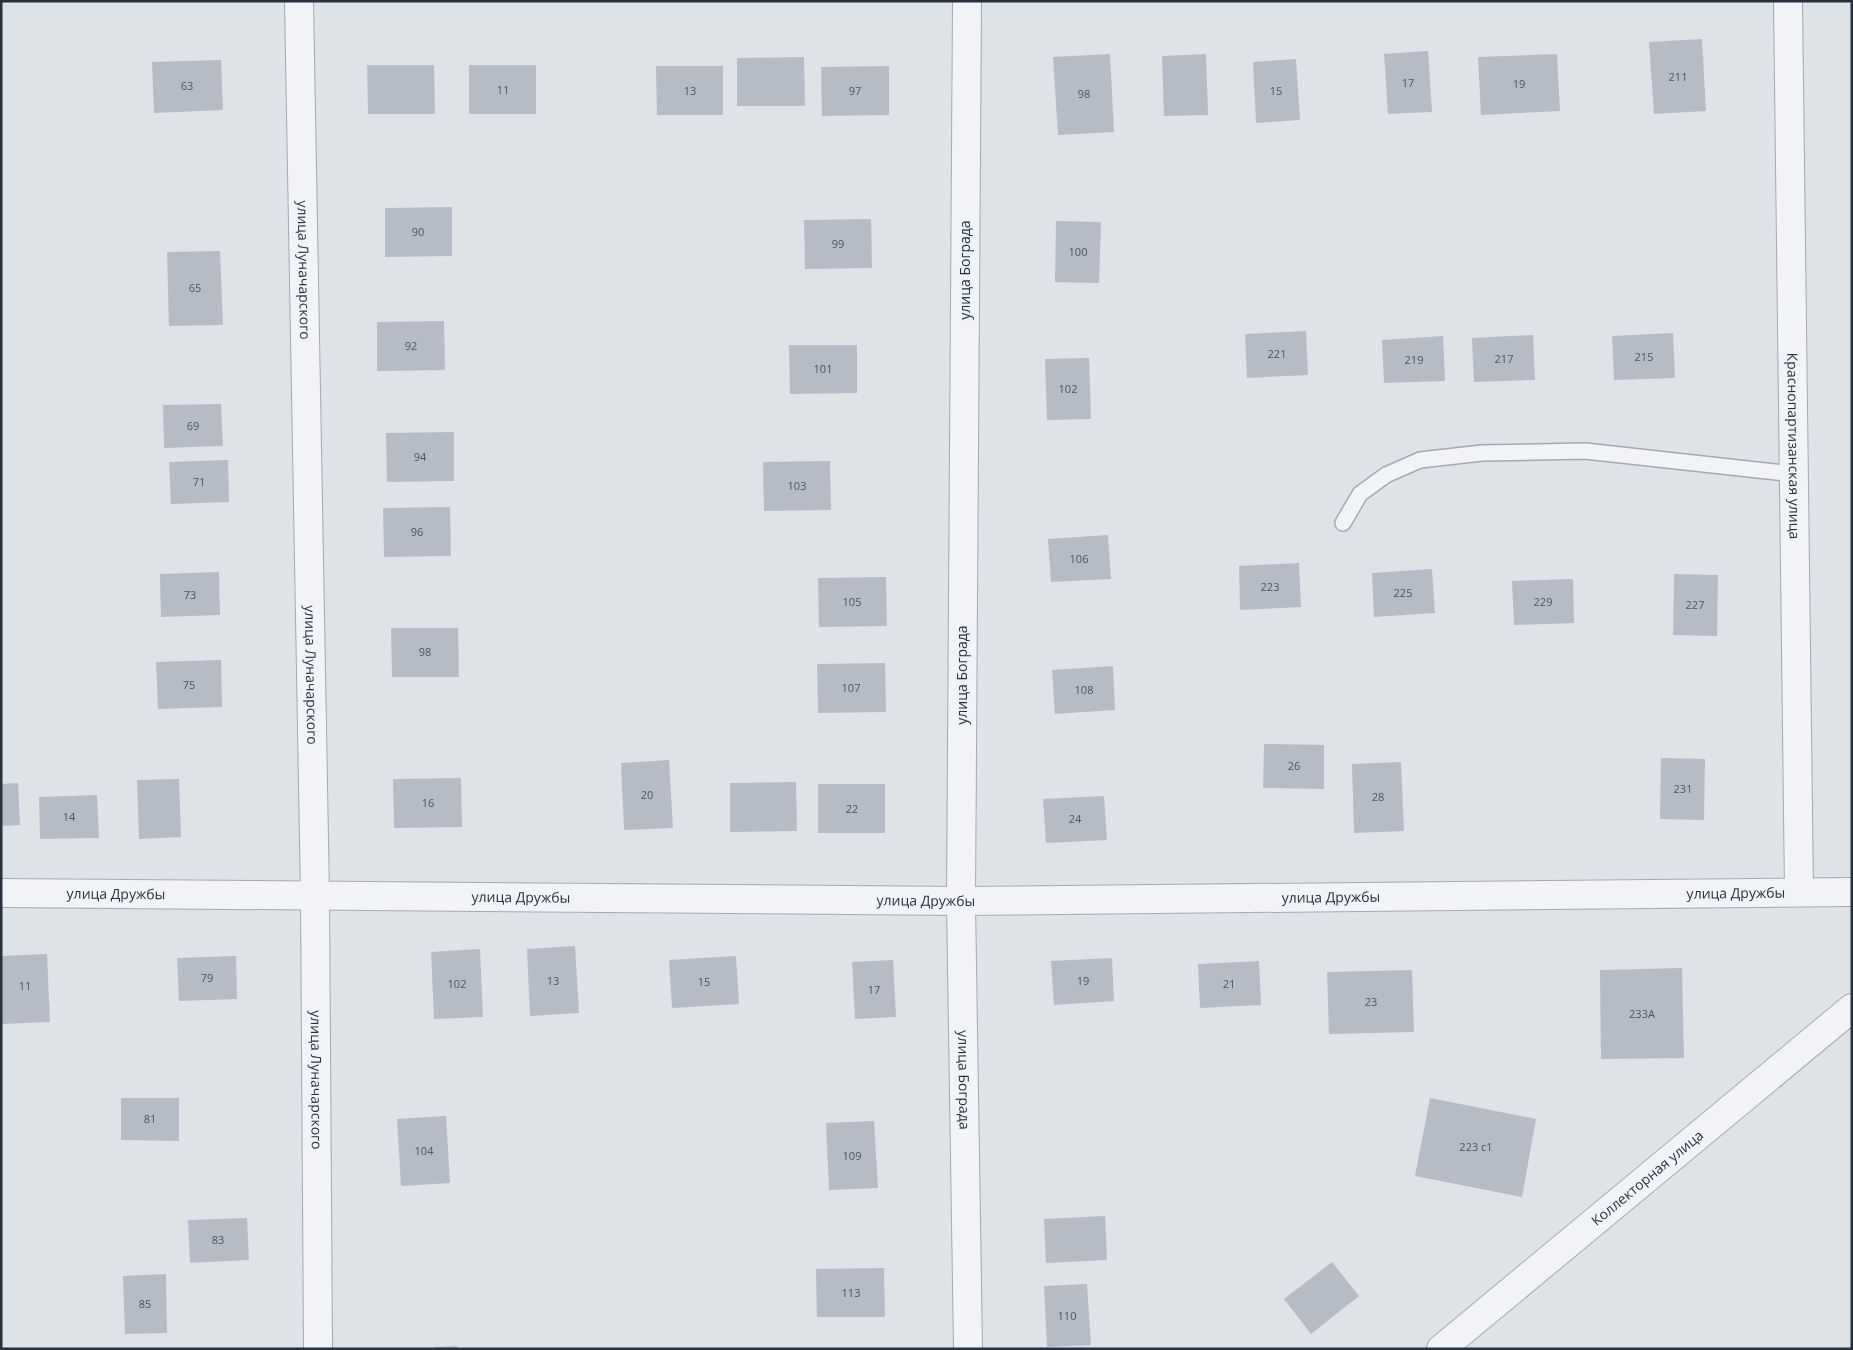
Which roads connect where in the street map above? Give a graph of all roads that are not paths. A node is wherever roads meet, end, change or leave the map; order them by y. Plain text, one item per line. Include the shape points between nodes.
1 (300, 1) edge
2 (967, 1) edge
3 (1788, 1) edge
4 (1794, 474) junction
5 (1343, 523) dead end
6 (1799, 892) junction
7 (1852, 892) edge
8 (1, 893) edge
9 (314, 896) junction
10 (961, 901) junction
11 (1852, 1008) edge
12 (318, 1349) edge
13 (968, 1349) edge
14 (1441, 1349) edge

1 - 9 street, улица Луначарского
2 - 10 street, улица Бограда
3 - 4 street, Краснопартизанская улица
4 - 5 lane via 1585,451 1482,453 1420,460 1386,475 1360,494
4 - 6 street, Краснопартизанская улица
6 - 7 street, улица Дружбы
6 - 10 street, улица Дружбы
8 - 9 street, улица Дружбы
9 - 10 street, улица Дружбы
9 - 12 street, улица Луначарского
10 - 13 street, улица Бограда
11 - 14 street, Коллекторная улица

